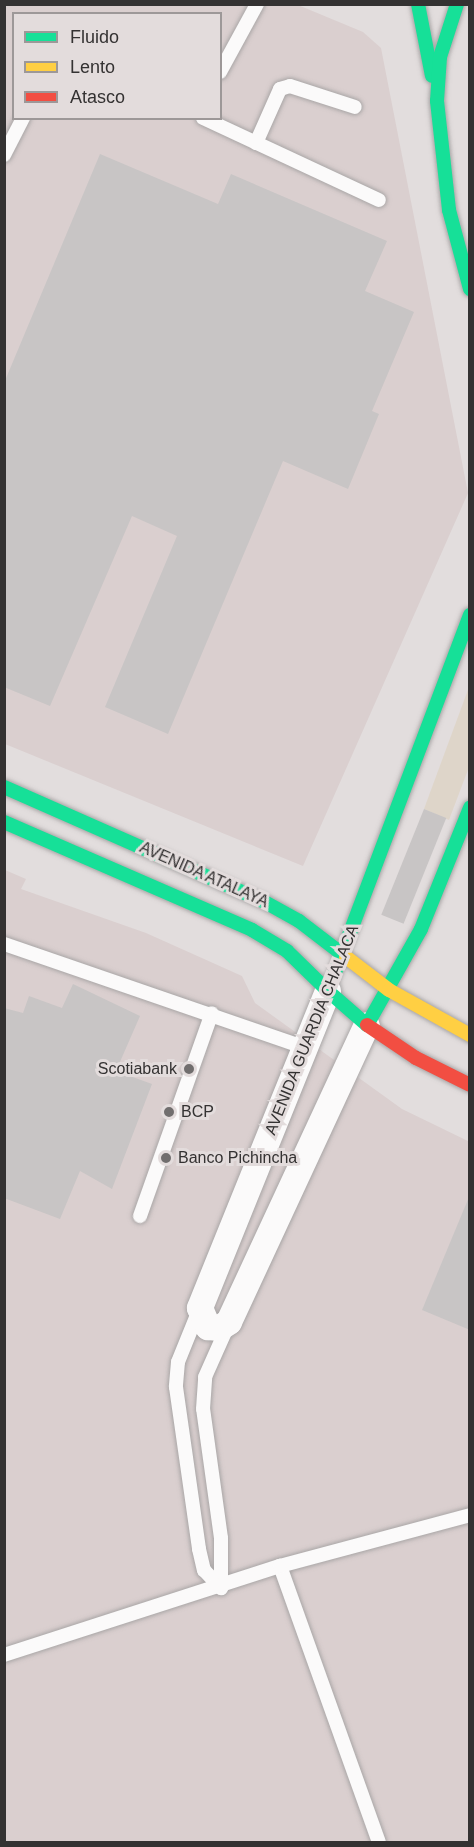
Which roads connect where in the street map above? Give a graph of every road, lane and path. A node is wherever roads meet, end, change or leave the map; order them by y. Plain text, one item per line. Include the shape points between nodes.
1 (257, 4) edge
2 (418, 4) edge
3 (456, 4) edge
4 (222, 68) edge
5 (437, 101) junction
6 (355, 107) dead end
7 (21, 120) edge
8 (207, 120) edge
9 (256, 143) junction
10 (4, 155) edge
11 (379, 200) dead end
12 (470, 289) edge
13 (470, 615) edge
14 (4, 787) edge
15 (470, 808) edge
16 (4, 822) edge
17 (4, 944) edge
18 (343, 954) junction
19 (389, 990) junction
20 (328, 991) junction
21 (212, 1013) junction
22 (367, 1025) junction
23 (470, 1035) edge
24 (303, 1047) junction
25 (470, 1085) edge
26 (263, 1150) junction
27 (299, 1166) junction
28 (140, 1216) dead end
29 (200, 1308) junction
30 (229, 1322) junction
31 (470, 1515) edge
32 (280, 1566) junction
33 (221, 1588) junction
34 (4, 1655) edge
35 (379, 1842) edge

1 - 4 lane
2 - 5 main road
3 - 5 main road via 440,57
5 - 12 main road via 448,210
6 - 9 lane via 290,86 280,88
7 - 10 lane
8 - 9 lane
9 - 11 lane
13 - 18 main road, AVENIDA GUARDIA CHALACA
14 - 18 main road, AVENIDA ATALAYA via 263,901 299,921
15 - 19 main road via 421,929
16 - 20 main road, AVENIDA ATALAYA via 252,930 287,951
17 - 21 lane
18 - 19 main road, AVENIDA ATALAYA
18 - 20 main road, AVENIDA GUARDIA CHALACA
19 - 22 main road
19 - 23 main road, AVENIDA ATALAYA
20 - 22 main road, AVENIDA ATALAYA
20 - 24 street, AVENIDA GUARDIA CHALACA
21 - 24 lane
21 - 28 lane
22 - 25 main road, AVENIDA ATALAYA via 416,1058
22 - 27 street
24 - 26 street, AVENIDA GUARDIA CHALACA
26 - 27 street
26 - 29 street, AVENIDA GUARDIA CHALACA
27 - 30 street
29 - 30 street via 208,1327 219,1328
29 - 33 lane via 178,1362 176,1387 199,1549 204,1570
30 - 33 lane via 206,1377 203,1409 221,1538
31 - 32 lane
32 - 33 lane
32 - 35 lane
33 - 34 lane

